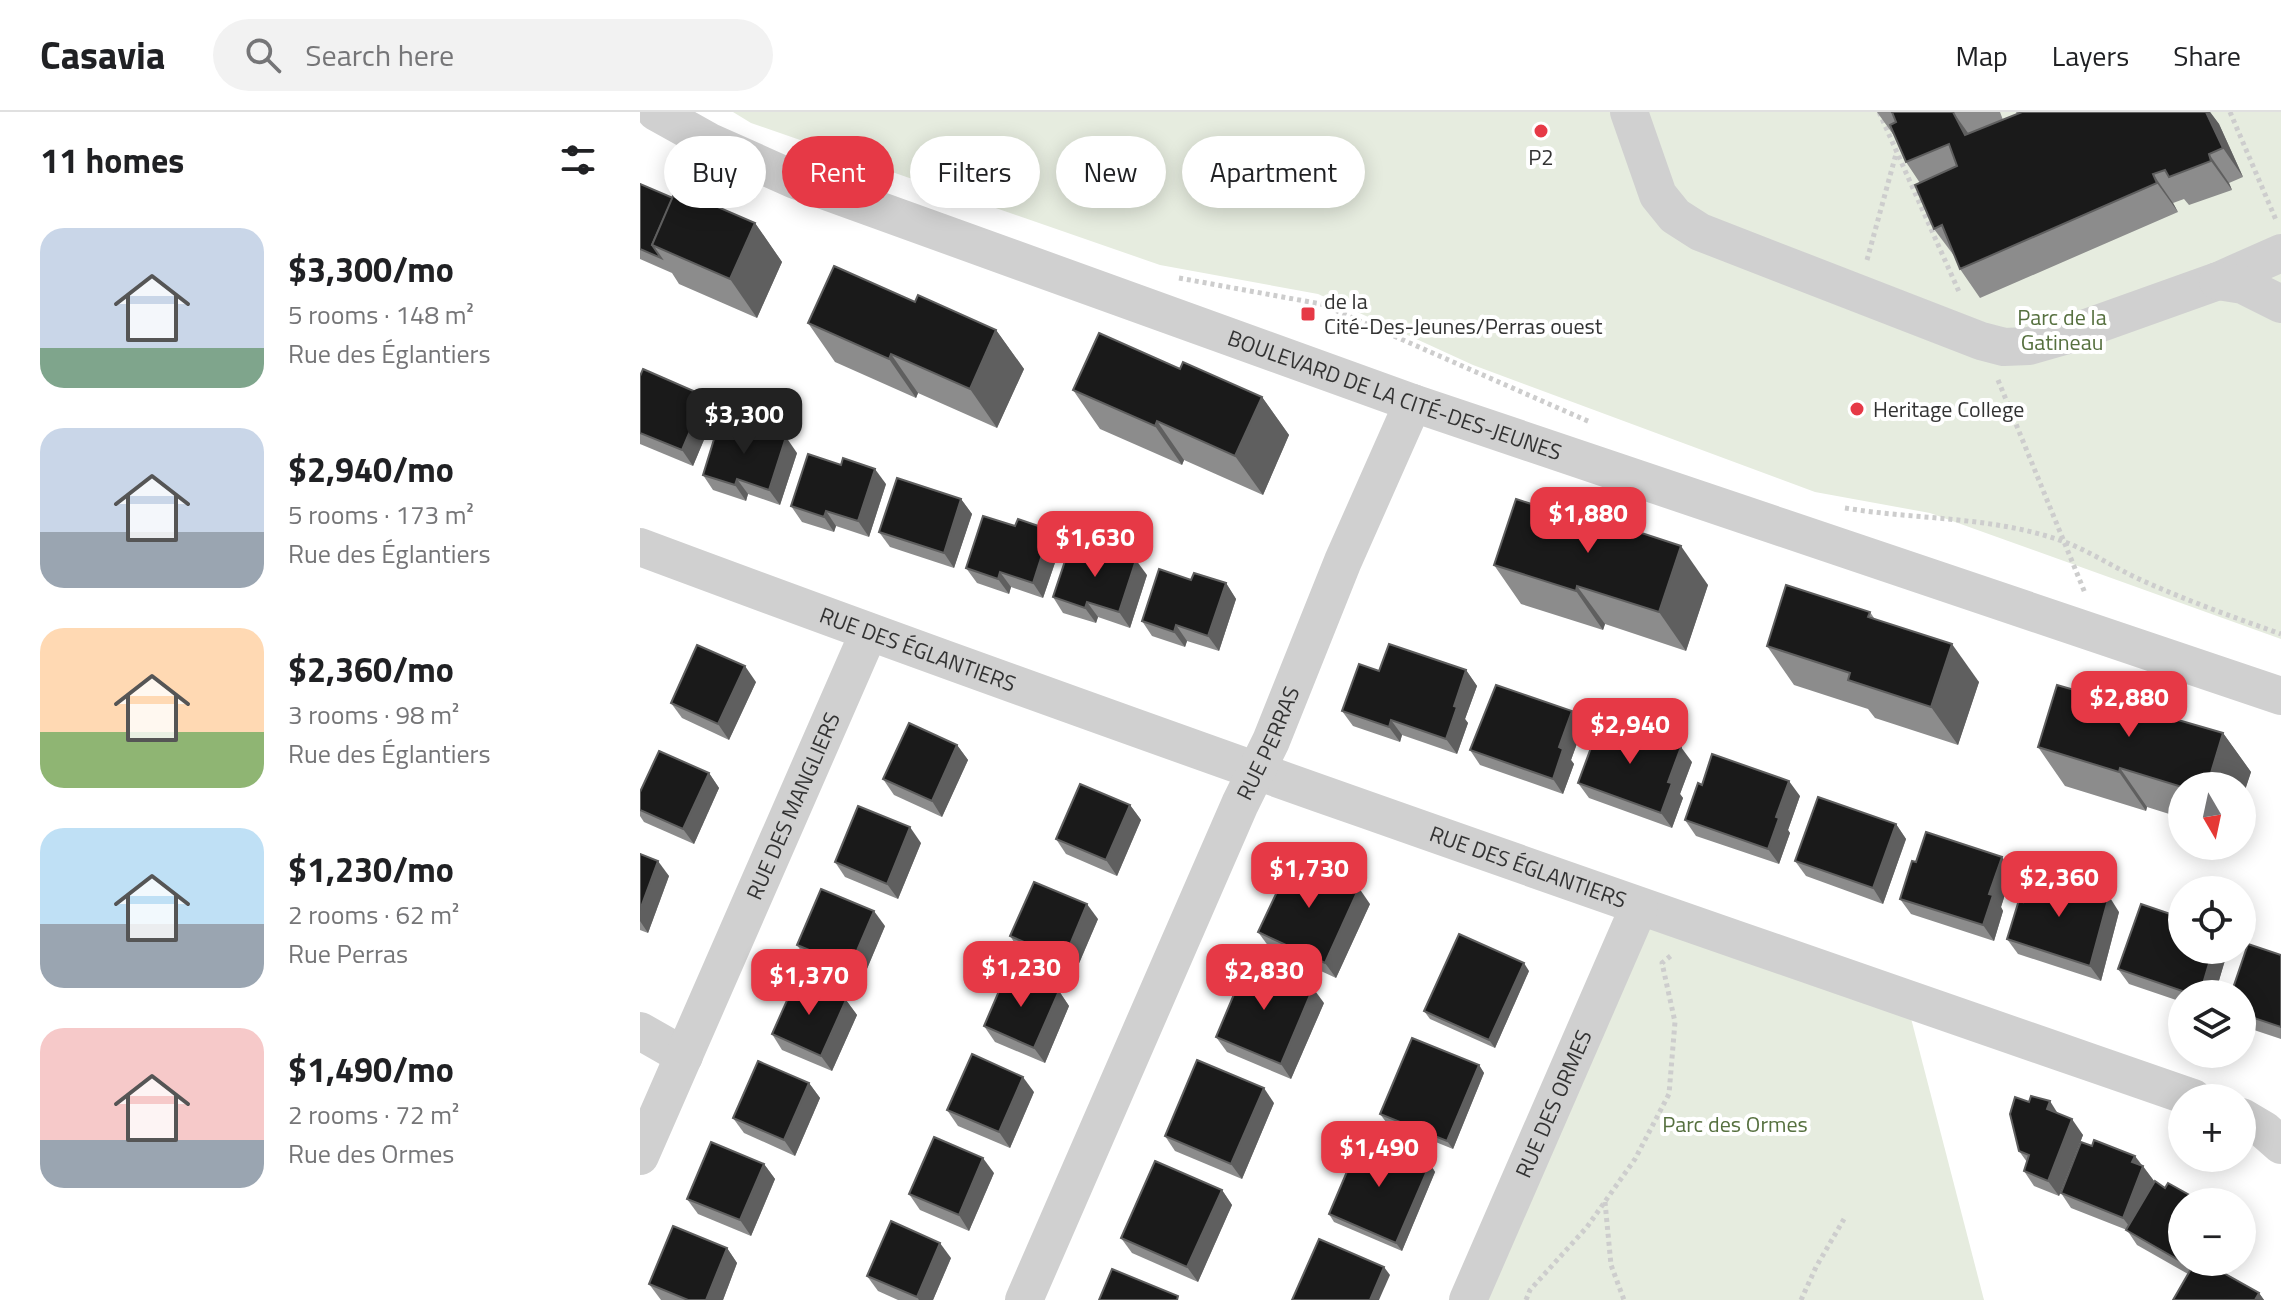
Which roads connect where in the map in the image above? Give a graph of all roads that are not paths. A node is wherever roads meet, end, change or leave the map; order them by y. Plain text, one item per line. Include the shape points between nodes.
1 (656, 112) edge
2 (1629, 112) edge
3 (2279, 238) edge
4 (2218, 281) junction
5 (2281, 304) edge
6 (1413, 403) junction
7 (640, 547) edge
8 (869, 632) junction
9 (2281, 696) edge
10 (1256, 771) junction
11 (1639, 907) junction
12 (640, 1031) edge
13 (684, 1056) junction
14 (2168, 1089) edge
15 (2256, 1125) edge
16 (2281, 1145) edge
17 (640, 1156) edge
18 (1024, 1300) edge
19 (1468, 1300) edge

1 - 6 street, BOULEVARD DE LA CITÉ-DES-JEUNES via 795,180
2 - 4 street via 1658,195 1675,216 1700,232 1981,341 2029,346
3 - 4 street
4 - 5 street via 2243,285
6 - 9 street, BOULEVARD DE LA CITÉ-DES-JEUNES
6 - 10 street, RUE PERRAS
7 - 8 street, RUE DES ÉGLANTIERS
8 - 10 street, RUE DES ÉGLANTIERS
8 - 13 street, RUE DES MANGLIERS
10 - 11 street, RUE DES ÉGLANTIERS
10 - 18 street, RUE PERRAS
11 - 14 street, RUE DES ÉGLANTIERS
11 - 19 street, RUE DES ORMES
12 - 13 street
13 - 17 street, RUE DES MANGLIERS
15 - 16 street

